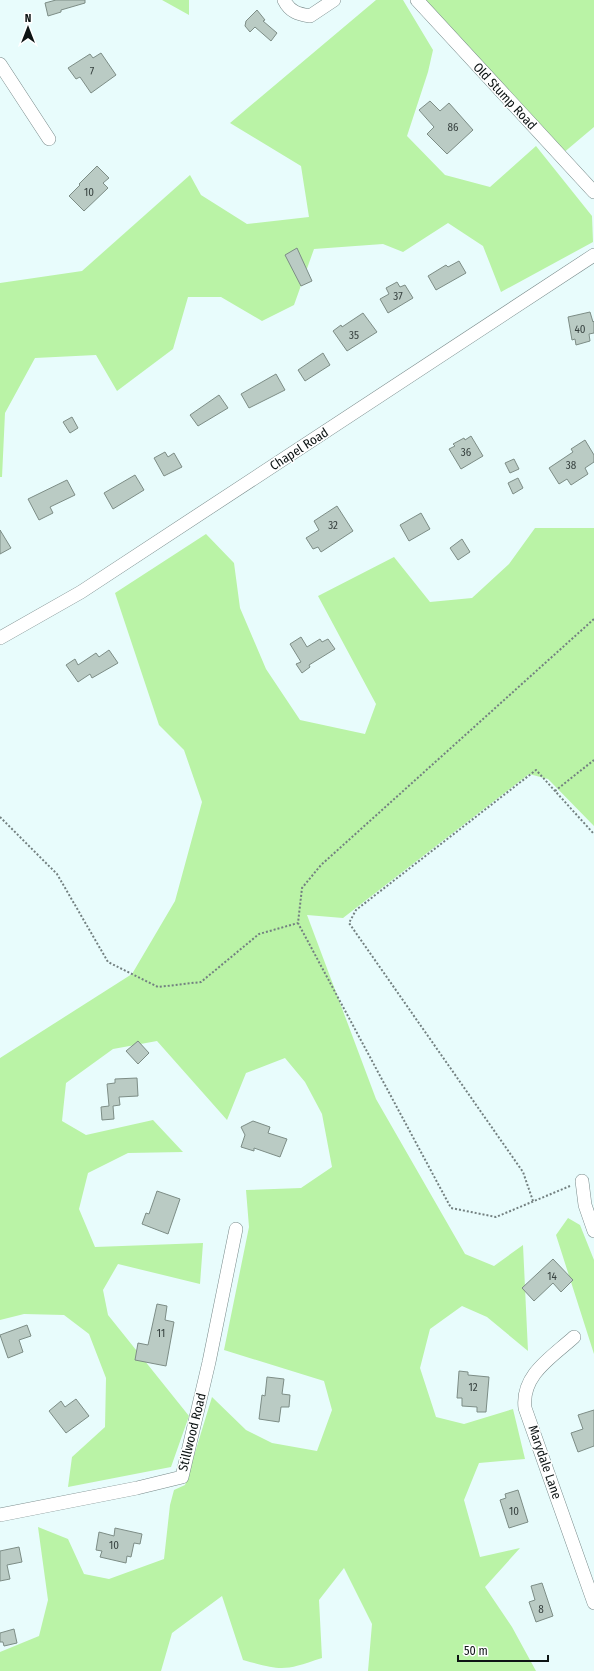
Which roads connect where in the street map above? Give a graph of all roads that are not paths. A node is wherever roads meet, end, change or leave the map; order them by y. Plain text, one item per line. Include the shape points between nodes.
1 (284, 0) edge
2 (334, 0) edge
3 (417, 0) edge
4 (0, 64) edge
5 (49, 139) dead end
6 (594, 192) edge
7 (594, 255) edge
8 (0, 638) edge
9 (582, 1181) road end
10 (236, 1229) dead end
11 (594, 1231) edge
12 (574, 1337) dead end
13 (0, 1515) edge
14 (594, 1603) edge

1 - 2 street via 290,10 310,16
3 - 6 street, Old Stump Road
4 - 5 street
7 - 8 street, Chapel Road via 81,592
9 - 11 street via 585,1205
10 - 13 street, Stillwood Road via 182,1477
12 - 14 street, Marydale Lane via 534,1373 526,1385 524,1398 525,1408

